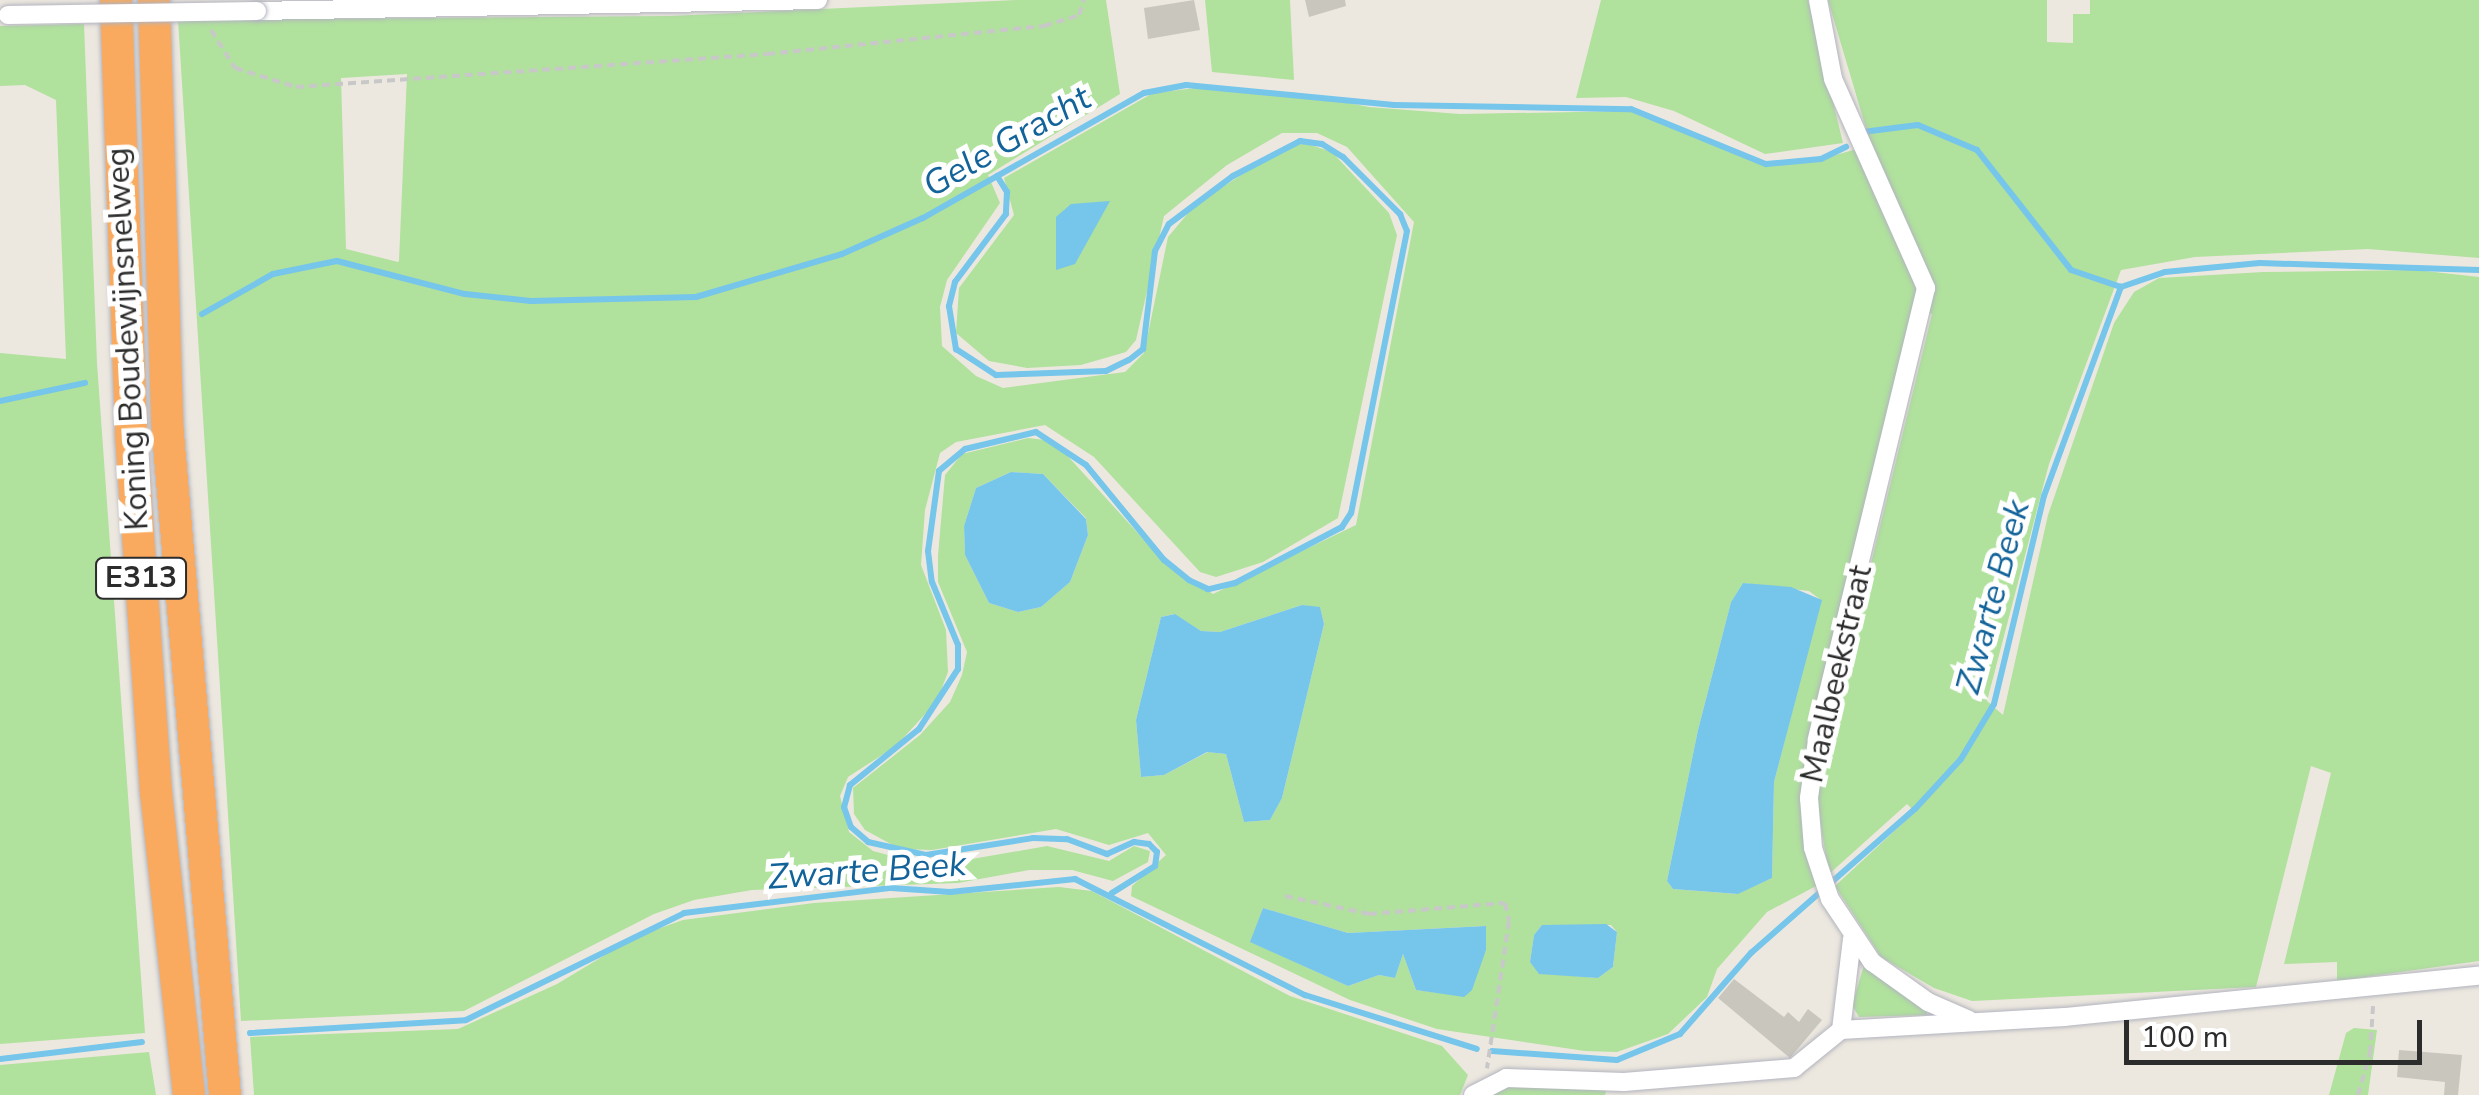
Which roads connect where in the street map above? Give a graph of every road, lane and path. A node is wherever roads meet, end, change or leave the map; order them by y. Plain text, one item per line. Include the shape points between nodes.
1 (116, 0) edge
2 (154, 0) edge
3 (818, 0) edge
4 (1084, 0) edge
5 (1818, 0) edge
6 (4, 15) edge
7 (210, 16) dead end
8 (1284, 896) dead end
9 (1852, 939) junction
10 (2479, 976) edge
11 (2374, 991) junction
12 (1970, 1020) junction
13 (1841, 1030) junction
14 (1491, 1082) junction
15 (189, 1095) edge
16 (225, 1095) edge
17 (1472, 1095) edge
18 (2358, 1095) edge

1 - 15 highway, Koning Boudewijnsnelweg / E313 via 132,455 156,792
2 - 16 highway, Koning Boudewijnsnelweg / E313 via 168,434
3 - 6 street, bridge
4 - 7 path via 1080,15 1044,26 767,54 296,87 235,68 211,32
5 - 9 street, Maalbeekstraat via 1832,79 1926,288 1808,798 1820,877
8 - 14 path via 1370,914 1505,903 1509,920 1486,1064
9 - 12 street, Maalbeekstraat via 1895,983
9 - 13 street
10 - 11 street
11 - 12 street
11 - 18 path via 2370,1053
12 - 13 street
13 - 14 street via 1806,1062 1769,1074
14 - 17 street

